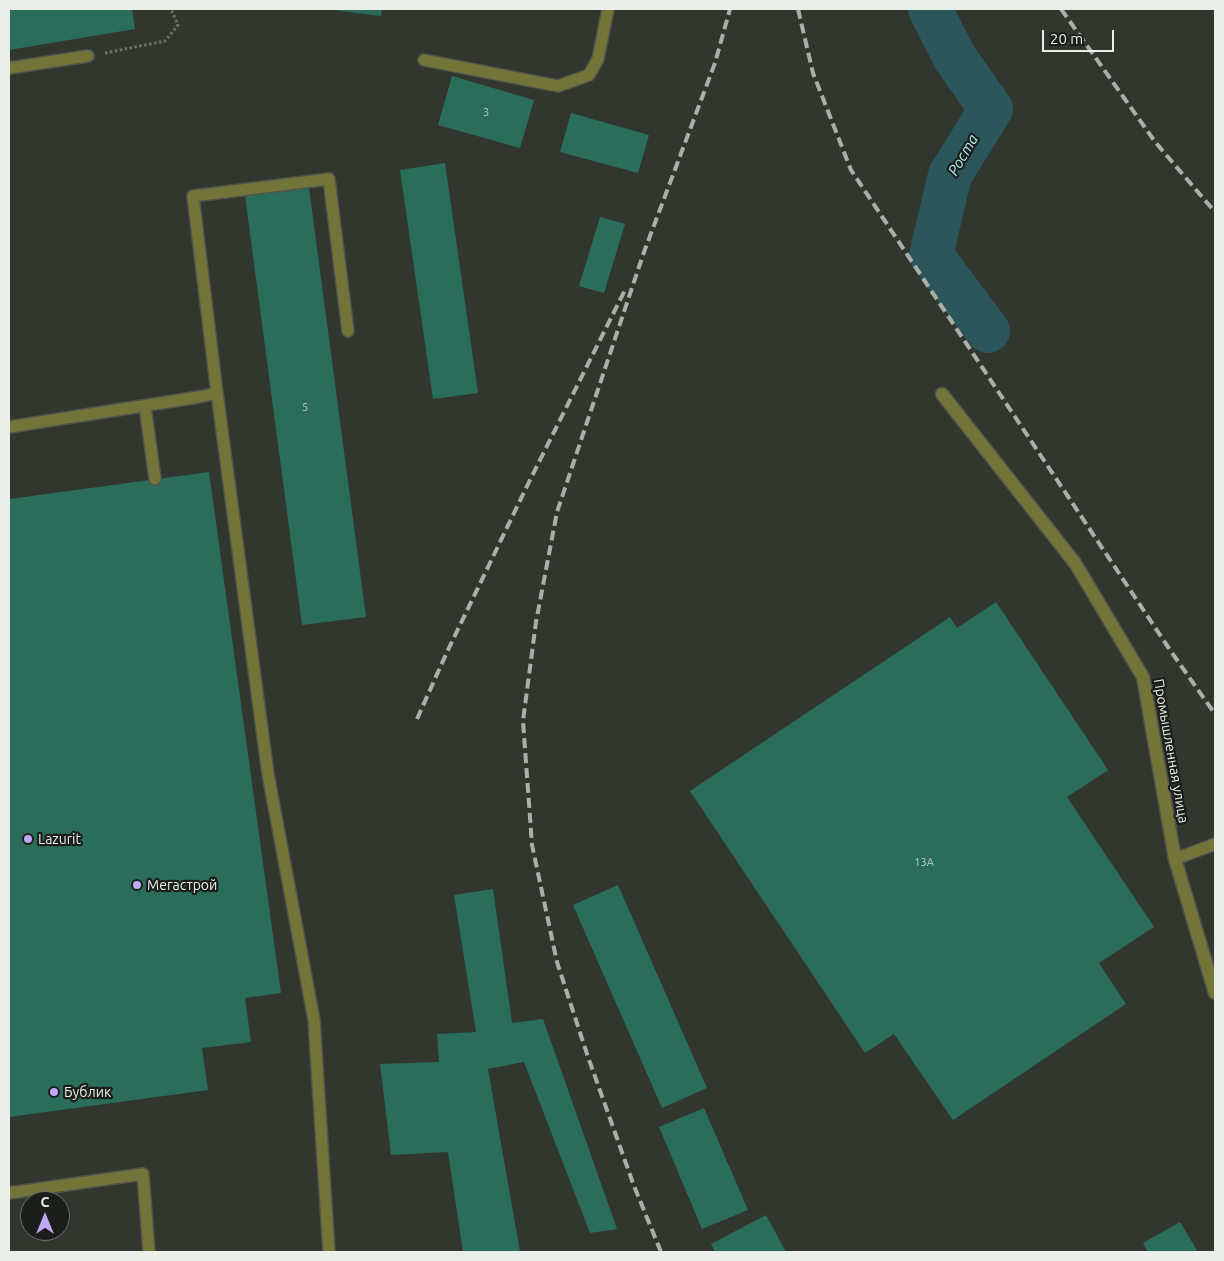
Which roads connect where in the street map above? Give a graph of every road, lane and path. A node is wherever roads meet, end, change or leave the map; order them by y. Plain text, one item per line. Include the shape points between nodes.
1 (171, 9) edge
2 (608, 9) edge
3 (88, 56) joint
4 (424, 60) dead end
5 (9, 68) edge
6 (348, 331) dead end
7 (217, 392) junction
8 (942, 394) dead end
9 (145, 406) junction
10 (9, 427) edge
11 (155, 479) dead end
12 (1215, 844) edge
13 (1175, 859) junction
14 (1215, 992) edge
15 (9, 1193) edge
16 (149, 1252) edge
17 (329, 1252) edge

1 - 3 path via 178,25 164,41
2 - 4 lane via 598,59 589,75 558,86
3 - 5 lane
6 - 7 lane via 329,179 193,196
7 - 9 lane
7 - 17 lane via 268,774 314,1020
8 - 13 street, Промышленная улица via 1075,563 1143,676
9 - 10 lane
9 - 11 lane
12 - 13 lane
13 - 14 street, Промышленная улица
15 - 16 lane via 142,1174

